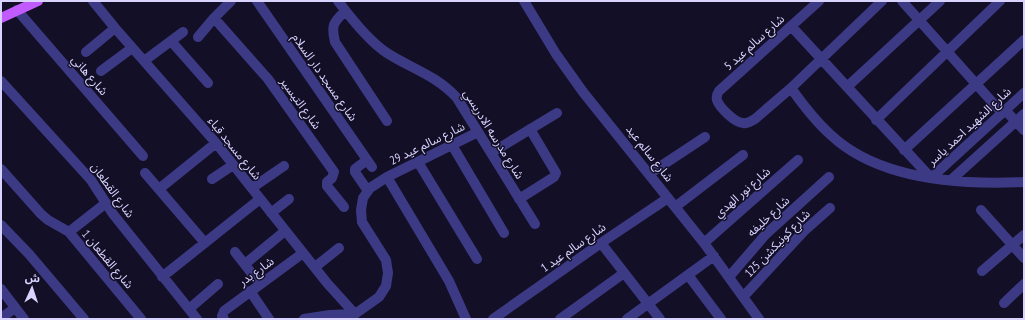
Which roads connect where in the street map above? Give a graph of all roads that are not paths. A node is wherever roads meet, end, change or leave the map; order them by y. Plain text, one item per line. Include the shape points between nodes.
1 (38, 1) edge
2 (93, 1) edge
3 (231, 1) edge
4 (257, 1) edge
5 (338, 1) edge
6 (524, 1) edge
7 (819, 1) edge
8 (882, 1) edge
9 (902, 1) edge
10 (940, 1) edge
11 (1000, 1) edge
12 (17, 10) junction
13 (345, 11) junction
14 (1, 18) edge
15 (214, 18) junction
16 (919, 20) junction
17 (791, 26) junction
18 (115, 28) junction
19 (184, 32) dead end
20 (198, 37) dead end
21 (1024, 40) edge
22 (171, 41) junction
23 (132, 48) junction
24 (86, 52) dead end
25 (947, 52) junction
26 (821, 59) junction
27 (144, 62) junction
28 (101, 71) dead end
29 (1, 82) edge
30 (208, 83) dead end
31 (976, 84) junction
32 (848, 87) junction
33 (791, 88) junction
34 (1024, 93) edge
35 (1004, 112) junction
36 (557, 113) dead end
37 (1024, 114) edge
38 (876, 120) junction
39 (388, 121) dead end
40 (1016, 121) junction
41 (530, 129) junction
42 (1024, 130) edge
43 (478, 132) junction
44 (705, 137) dead end
45 (216, 144) junction
46 (452, 145) junction
47 (904, 150) junction
48 (491, 153) junction
49 (744, 155) dead end
50 (143, 156) dead end
51 (798, 160) dead end
52 (418, 162) junction
53 (233, 165) junction
54 (284, 166) dead end
55 (1, 169) edge
56 (145, 173) dead end
57 (649, 174) junction
58 (387, 177) junction
59 (829, 177) dead end
60 (931, 178) junction
61 (212, 179) dead end
62 (951, 180) junction
63 (1024, 182) edge
64 (252, 188) junction
65 (159, 189) junction
66 (368, 191) junction
67 (668, 198) junction
68 (260, 199) junction
69 (289, 199) dead end
70 (520, 200) junction
71 (106, 203) junction
72 (344, 207) dead end
73 (675, 207) junction
74 (830, 208) dead end
75 (981, 210) dead end
76 (271, 213) junction
77 (535, 224) dead end
78 (1, 225) edge
79 (286, 231) junction
80 (69, 232) junction
81 (504, 234) dead end
82 (1024, 235) edge
83 (205, 243) junction
84 (601, 243) junction
85 (704, 243) junction
86 (1012, 245) junction
87 (339, 248) dead end
88 (235, 252) dead end
89 (303, 253) junction
90 (714, 256) junction
91 (1024, 258) edge
92 (477, 259) dead end
93 (245, 264) junction
94 (314, 267) junction
95 (982, 271) dead end
96 (624, 273) junction
97 (688, 275) junction
98 (162, 277) junction
99 (728, 277) junction
100 (218, 284) dead end
101 (260, 284) junction
102 (1024, 284) edge
103 (1, 289) edge
104 (250, 291) junction
105 (744, 296) junction
106 (1004, 303) dead end
107 (648, 304) junction
108 (15, 308) junction
109 (189, 310) junction
110 (355, 314) junction
111 (224, 315) edge
112 (1, 318) edge
113 (24, 319) edge
114 (84, 319) edge
115 (141, 319) edge
116 (197, 319) edge
117 (269, 319) edge
118 (304, 319) edge
119 (466, 319) edge
120 (493, 319) edge
121 (560, 319) edge
122 (627, 319) edge
123 (660, 319) edge
124 (721, 319) edge
125 (759, 319) edge

1 - 12 main road
2 - 18 street, شارع مسجد قباء
3 - 15 street
4 - 66 street, شارع مسجد دار السلام via 369,163 357,167 355,172
5 - 13 street, شارع مدرسه الادريسي
6 - 57 street, شارع سالم عيد via 583,92
7 - 17 street, شارع سالم عيد 5
8 - 26 street
9 - 16 street
10 - 16 street
11 - 25 street
12 - 14 main road
12 - 50 street, شارع هاني
13 - 39 street via 332,25 335,42
13 - 43 street, شارع مدرسه الادريسي via 378,46 448,88
15 - 20 street
15 - 72 street, شارع التيسير via 268,80 334,172 327,182 328,186
16 - 25 street
16 - 32 street
17 - 26 street
17 - 33 street, شارع سالم عيد 5 via 719,90 717,101 736,121 749,122
18 - 23 street, شارع مسجد قباء
18 - 24 street
19 - 22 street
21 - 31 street
22 - 27 street
22 - 30 street
23 - 27 street, شارع مسجد قباء
23 - 28 street
25 - 31 street
25 - 38 street
26 - 32 street
26 - 33 street
27 - 45 street, شارع مسجد قباء
29 - 71 street, شارع القطعان via 81,168
31 - 35 street
31 - 47 street
32 - 38 street
33 - 60 street via 809,114 833,138 861,156 891,169
34 - 35 street, شارع الشهيد احمد ياسر
35 - 40 street
35 - 60 street, شارع الشهيد احمد ياسر
36 - 41 street
37 - 40 street
38 - 47 street
40 - 42 street
40 - 62 street
41 - 48 street
41 - 70 street via 556,173
43 - 46 street, شارع سالم عيد 29
43 - 48 street, شارع مدرسه الادريسي
44 - 57 street
45 - 53 street, شارع مسجد قباء
45 - 65 street
46 - 52 street, شارع سالم عيد 29
46 - 81 street
47 - 60 street
48 - 70 street, شارع مدرسه الادريسي
49 - 73 street
51 - 85 street, شارع نور الهدي
52 - 58 street, شارع سالم عيد 29
52 - 92 street
53 - 61 street
53 - 64 street, شارع مسجد قباء
54 - 64 street
55 - 80 street, شارع القطعان 1 via 42,214
56 - 65 street
57 - 67 street, شارع سالم عيد
58 - 66 street, شارع سالم عيد 29
58 - 119 street via 449,281
59 - 99 street, شارع خليفه via 766,234
60 - 62 street
62 - 63 street
64 - 68 street, شارع مسجد قباء
65 - 83 street
66 - 110 street via 363,198 362,222 386,260 388,273 386,286 379,297
67 - 73 street, شارع سالم عيد
67 - 84 street, شارع سالم عيد 1
68 - 76 street, شارع مسجد قباء
68 - 83 street
69 - 76 street
70 - 77 street, شارع مدرسه الادريسي
71 - 80 street
71 - 98 street, شارع القطعان
73 - 85 street, شارع سالم عيد
74 - 105 street, شارع كونيكشن 125 via 804,231
75 - 86 street
76 - 79 street, شارع مسجد قباء
78 - 114 street
79 - 89 street, شارع مسجد قباء
79 - 93 street
80 - 115 street, شارع القطعان 1
82 - 86 street
83 - 98 street
84 - 96 street
84 - 120 street, شارع سالم عيد 1
85 - 90 street, شارع سالم عيد
86 - 91 street
86 - 95 street
87 - 94 street
88 - 93 street
89 - 94 street, شارع مسجد قباء
89 - 101 street, شارع بدر
90 - 97 street
90 - 99 street, شارع سالم عيد
93 - 101 street
94 - 110 street, شارع مسجد قباء
96 - 107 street
96 - 121 street
97 - 107 street
97 - 124 street
98 - 109 street, شارع القطعان
99 - 105 street, شارع سالم عيد
100 - 109 street
101 - 104 street, شارع بدر
102 - 106 street
103 - 108 street
104 - 111 street, شارع بدر
104 - 117 street
105 - 125 street, شارع سالم عيد
107 - 122 street
107 - 123 street
108 - 112 street
108 - 113 street
109 - 116 street, شارع القطعان
110 - 118 street

